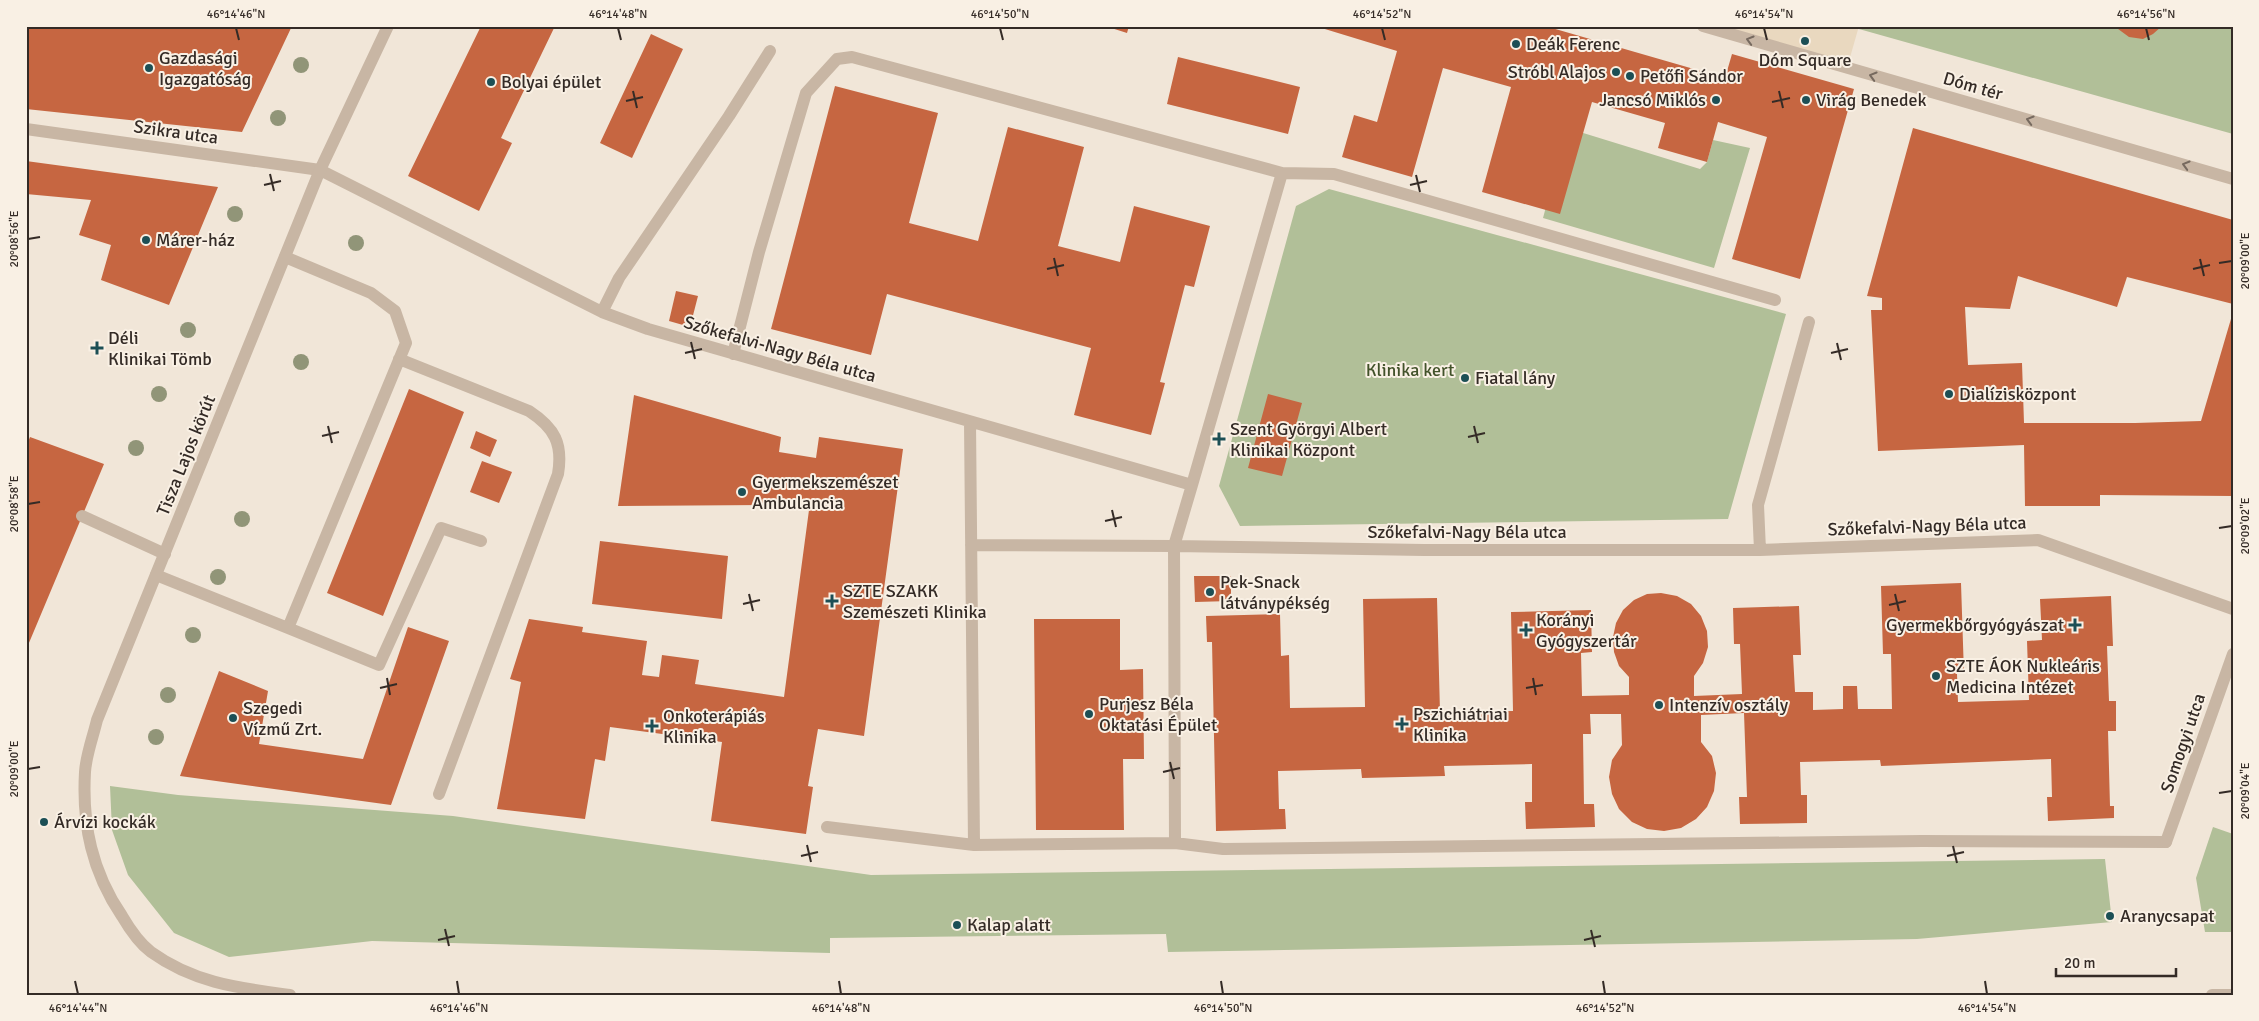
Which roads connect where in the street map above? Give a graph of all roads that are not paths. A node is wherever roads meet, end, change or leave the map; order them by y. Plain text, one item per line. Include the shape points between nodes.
1 (388, 26) edge
2 (1703, 26) edge
3 (770, 51) dead end
4 (26, 129) edge
5 (320, 170) junction
6 (1282, 173) junction
7 (2233, 178) edge
8 (285, 257) junction
9 (1775, 300) dead end
10 (602, 312) junction
11 (1809, 322) dead end
12 (733, 354) junction
13 (400, 359) junction
14 (970, 422) junction
15 (1192, 485) junction
16 (82, 516) dead end
17 (481, 541) dead end
18 (971, 546) junction
19 (1174, 546) junction
20 (1760, 550) junction
21 (165, 554) junction
22 (156, 575) junction
23 (2233, 609) edge
24 (288, 628) junction
25 (2233, 654) edge
26 (439, 794) dead end
27 (827, 827) dead end
28 (1175, 843) junction
29 (974, 845) junction
30 (2233, 994) edge
31 (290, 995) edge
32 (2212, 995) edge

1 - 5 street, Tisza Lajos körút
7 -> 2 street, Dóm tér
3 - 10 street via 619,278
4 - 5 street, Szikra utca
5 - 8 street, Tisza Lajos körút
5 - 10 street, Szőkefalvi-Nagy Béla utca
6 - 9 street via 1334,174
6 - 12 street via 852,57 837,59 806,94 759,252
6 - 15 street
8 - 13 street via 371,293 396,311 406,343
8 - 21 street, Tisza Lajos körút
10 - 12 street, Szőkefalvi-Nagy Béla utca via 648,330
11 - 20 street via 1758,505
12 - 14 street, Szőkefalvi-Nagy Béla utca
13 - 24 street
13 - 26 street via 529,411 551,430 561,458 558,474
14 - 15 street, Szőkefalvi-Nagy Béla utca
14 - 18 street
15 - 19 street
16 - 21 street
17 - 24 street via 440,528 380,665
18 - 19 street, Szőkefalvi-Nagy Béla utca
18 - 29 street
19 - 20 street, Szőkefalvi-Nagy Béla utca
19 - 28 street
20 - 23 street, Szőkefalvi-Nagy Béla utca via 2038,540
21 - 22 street, Tisza Lajos körút
22 - 24 street
22 - 31 street, Tisza Lajos körút via 97,720 85,770 86,824 95,865 112,902 149,951 182,970 228,986
25 - 28 street, Somogyi utca via 2166,842 1922,841 1232,849
27 - 29 street
28 - 29 street
30 - 32 street

